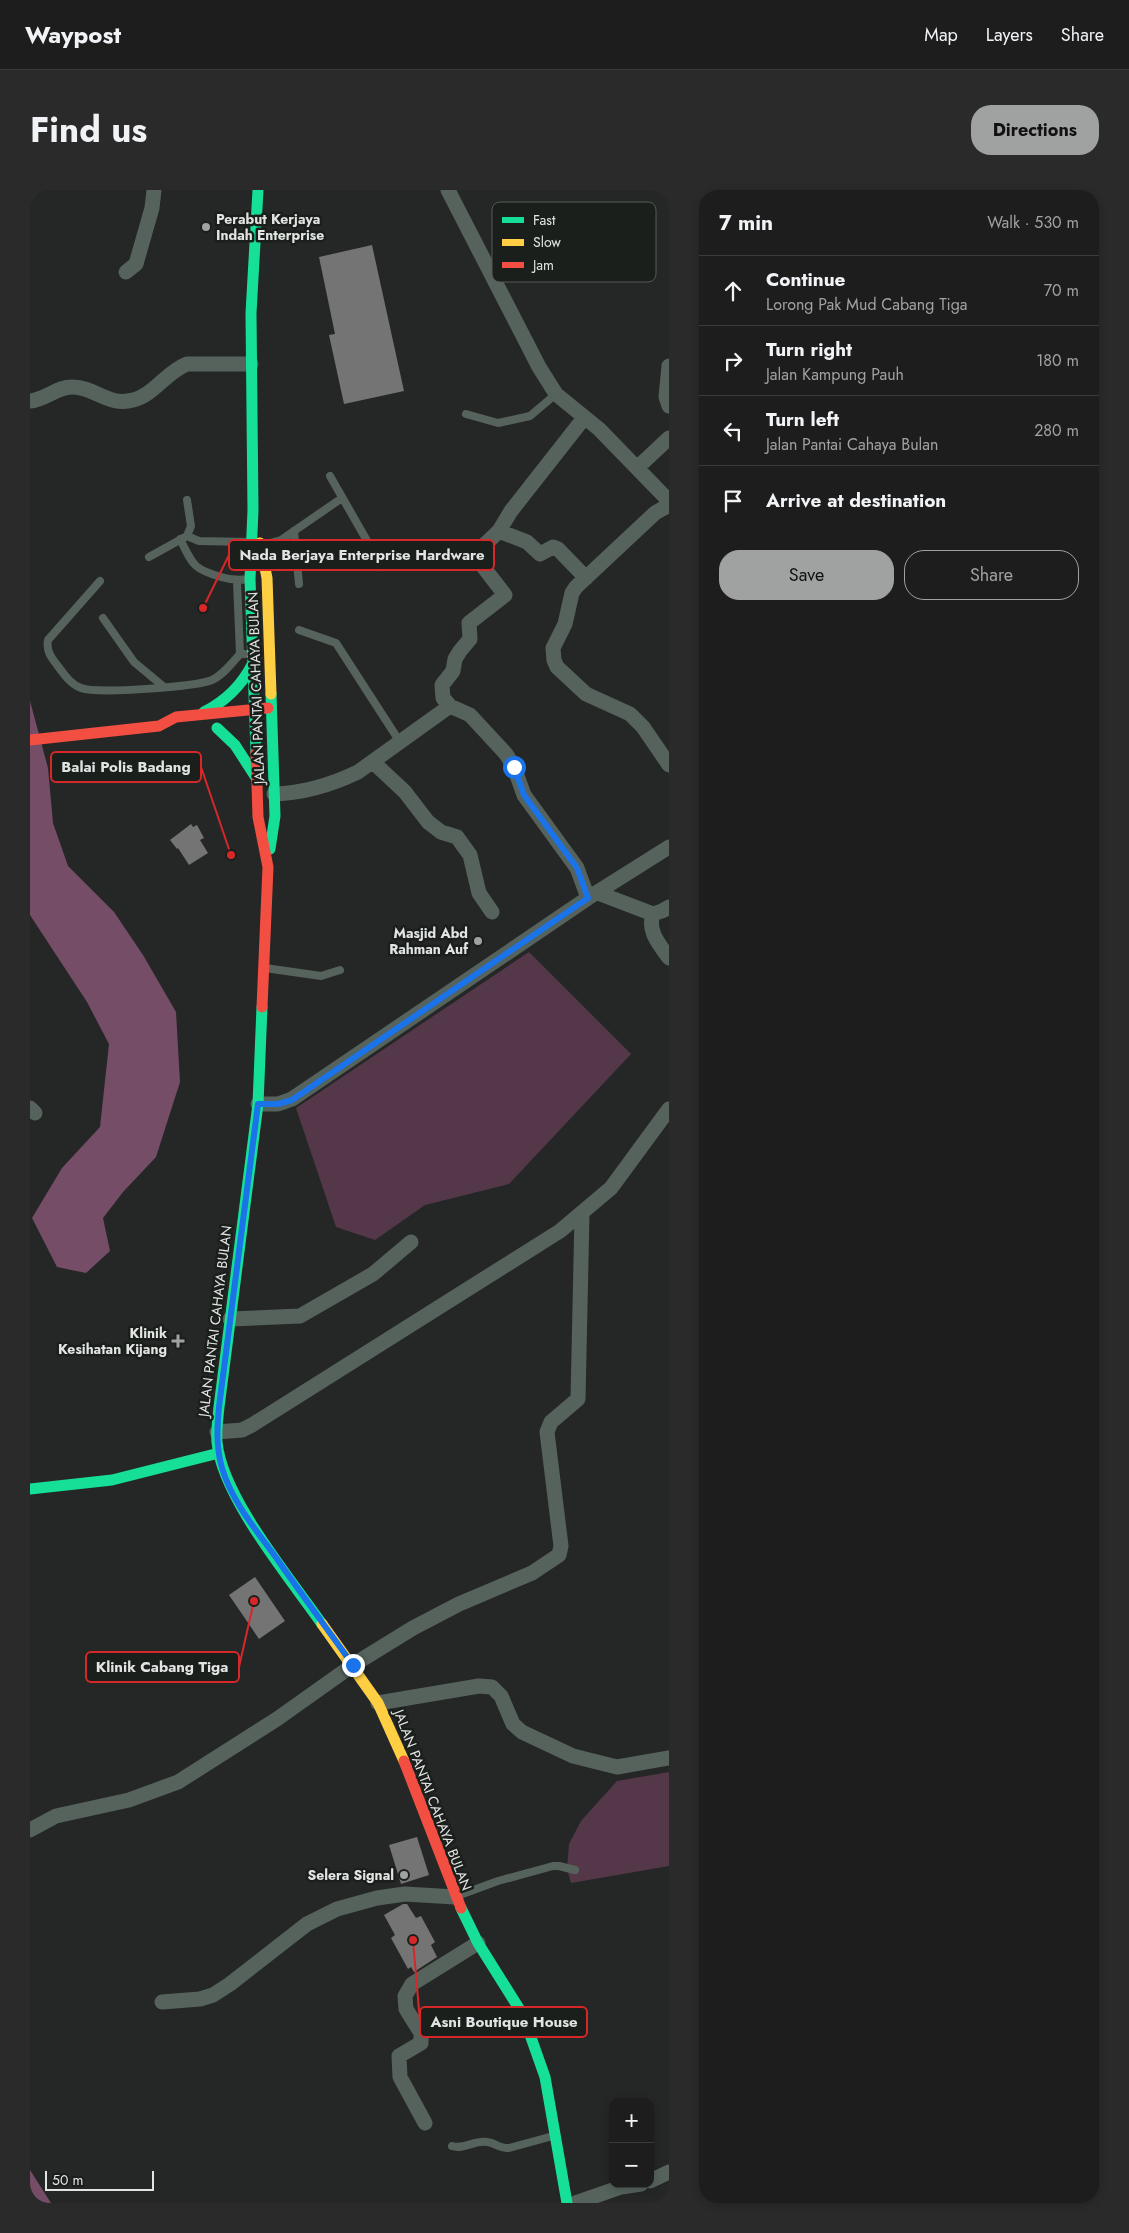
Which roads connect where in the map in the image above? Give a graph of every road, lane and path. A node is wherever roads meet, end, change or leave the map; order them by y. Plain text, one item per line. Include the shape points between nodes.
1 (154, 190) edge
2 (258, 190) edge
3 (448, 190) edge
4 (126, 272) dead end
5 (492, 276) edge
6 (495, 282) edge
7 (251, 364) junction
8 (669, 366) edge
9 (556, 394) junction
10 (30, 401) edge
11 (669, 406) edge
12 (466, 414) dead end
13 (584, 418) junction
14 (669, 438) edge
15 (637, 468) junction
16 (330, 476) dead end
17 (342, 498) junction
18 (187, 500) dead end
19 (669, 503) edge
20 (294, 531) junction
21 (499, 531) junction
22 (183, 538) junction
23 (256, 544) junction
24 (148, 557) dead end
25 (382, 567) dead end
26 (586, 578) junction
27 (250, 579) junction
28 (100, 581) dead end
29 (237, 582) junction
30 (299, 584) dead end
31 (103, 618) dead end
32 (299, 630) dead end
33 (240, 654) junction
34 (252, 658) junction
35 (164, 687) junction
36 (450, 706) junction
37 (271, 708) junction
38 (254, 709) junction
39 (198, 714) junction
40 (272, 722) junction
41 (245, 724) junction
42 (159, 726) junction
43 (178, 731) dead end
44 (30, 740) edge
45 (400, 742) junction
46 (373, 762) junction
47 (669, 765) edge
48 (257, 787) junction
49 (274, 794) junction
50 (669, 847) edge
51 (268, 867) junction
52 (593, 895) junction
53 (669, 907) edge
54 (492, 912) dead end
55 (653, 914) junction
56 (669, 958) edge
57 (263, 968) junction
58 (340, 970) dead end
59 (258, 1104) junction
60 (669, 1109) edge
61 (582, 1214) junction
62 (411, 1242) dead end
63 (230, 1319) junction
64 (217, 1432) junction
65 (219, 1453) junction
66 (173, 1477) dead end
67 (112, 1480) junction
68 (30, 1489) edge
69 (353, 1665) junction
70 (378, 1703) junction
71 (669, 1758) edge
72 (30, 1830) edge
73 (575, 1870) dead end
74 (455, 1897) junction
75 (478, 1943) junction
76 (162, 2002) dead end
77 (425, 2123) dead end
78 (556, 2135) junction
79 (452, 2146) dead end
80 (669, 2172) edge
81 (654, 2178) edge
82 (621, 2188) edge
83 (567, 2203) edge
84 (575, 2203) edge

1 - 4 street via 136,264
2 - 7 main road, JALAN PANTAI CAHAYA BULAN
3 - 5 street
6 - 9 street
7 - 10 street via 187,364 177,368 145,396 132,400 112,400 75,386 39,401
7 - 23 main road, JALAN PANTAI CAHAYA BULAN
8 - 11 street via 666,397
9 - 12 lane via 530,416 498,423
9 - 13 street
13 - 15 street
13 - 21 street
14 - 15 street
15 - 19 street
16 - 17 lane
17 - 20 lane
17 - 25 lane
18 - 22 lane via 191,526
19 - 26 street
20 - 23 lane via 278,541
20 - 30 lane
21 - 26 street via 526,542 540,554 554,547 558,549
21 - 36 street via 476,554 505,595 469,623 469,641 442,685 444,698
22 - 23 lane
22 - 24 lane
22 - 29 lane via 198,569
23 - 27 main road, JALAN PANTAI CAHAYA BULAN
23 - 37 main road, JALAN PANTAI CAHAYA BULAN via 267,578
26 - 47 street via 572,593 564,624 553,648 554,660 562,673 586,694 630,714
27 - 29 lane
27 - 34 main road, JALAN PANTAI CAHAYA BULAN
28 - 35 lane via 51,636 47,645 50,655 70,681 81,688
29 - 33 lane
31 - 35 lane via 134,662
32 - 45 lane via 336,643
33 - 34 lane
33 - 35 lane via 214,679
34 - 38 main road, JALAN PANTAI CAHAYA BULAN
34 - 39 main road via 248,674 231,694
36 - 45 street
36 - 52 street via 470,715 506,754 524,795
37 - 38 main road
37 - 40 main road, JALAN PANTAI CAHAYA BULAN
38 - 39 main road
38 - 41 main road, JALAN PANTAI CAHAYA BULAN
39 - 42 main road via 176,717
40 - 41 main road
40 - 49 main road, JALAN PANTAI CAHAYA BULAN
41 - 48 main road, JALAN PANTAI CAHAYA BULAN
41 - 48 main road via 212,728 234,745 249,765
42 - 43 main road
42 - 44 main road
45 - 46 street
46 - 49 street via 325,786 293,794
46 - 54 street via 404,792 428,822 441,832 457,837 470,855 479,893
48 - 51 main road, JALAN PANTAI CAHAYA BULAN via 258,817
49 - 51 main road, JALAN PANTAI CAHAYA BULAN via 275,816
50 - 52 street
51 - 57 main road, JALAN PANTAI CAHAYA BULAN
52 - 55 street
52 - 59 street via 292,1100
53 - 55 street
55 - 56 street via 652,930
57 - 58 lane via 321,976
57 - 59 main road, JALAN PANTAI CAHAYA BULAN
59 - 63 main road, JALAN PANTAI CAHAYA BULAN
60 - 61 street via 611,1188
61 - 64 street via 252,1425 242,1430
61 - 69 street via 578,1399 551,1422 547,1432 561,1546 559,1555 532,1573 413,1628
62 - 63 street via 372,1274 300,1316
63 - 64 main road, JALAN PANTAI CAHAYA BULAN
64 - 65 main road, JALAN PANTAI CAHAYA BULAN
65 - 67 main road
65 - 69 main road, JALAN PANTAI CAHAYA BULAN via 217,1467 235,1498
66 - 67 main road via 144,1483
67 - 68 main road
69 - 70 main road, JALAN PANTAI CAHAYA BULAN
69 - 72 street via 178,1782 129,1800 56,1816
70 - 71 street via 479,1686 492,1687 501,1696 513,1724 522,1732 573,1756 617,1767
70 - 74 main road, JALAN PANTAI CAHAYA BULAN via 400,1751
73 - 74 lane via 553,1866
74 - 75 main road, JALAN PANTAI CAHAYA BULAN
74 - 76 street via 405,1894 337,1909 307,1924 213,1994 200,1999
75 - 77 street via 412,1984 405,1996 406,2009 421,2033 421,2043 399,2056 400,2077
75 - 78 main road, JALAN PANTAI CAHAYA BULAN via 520,2010 528,2029 544,2077
78 - 79 lane via 504,2149 488,2142 458,2148
78 - 83 main road, JALAN PANTAI CAHAYA BULAN
80 - 81 street
82 - 84 street

